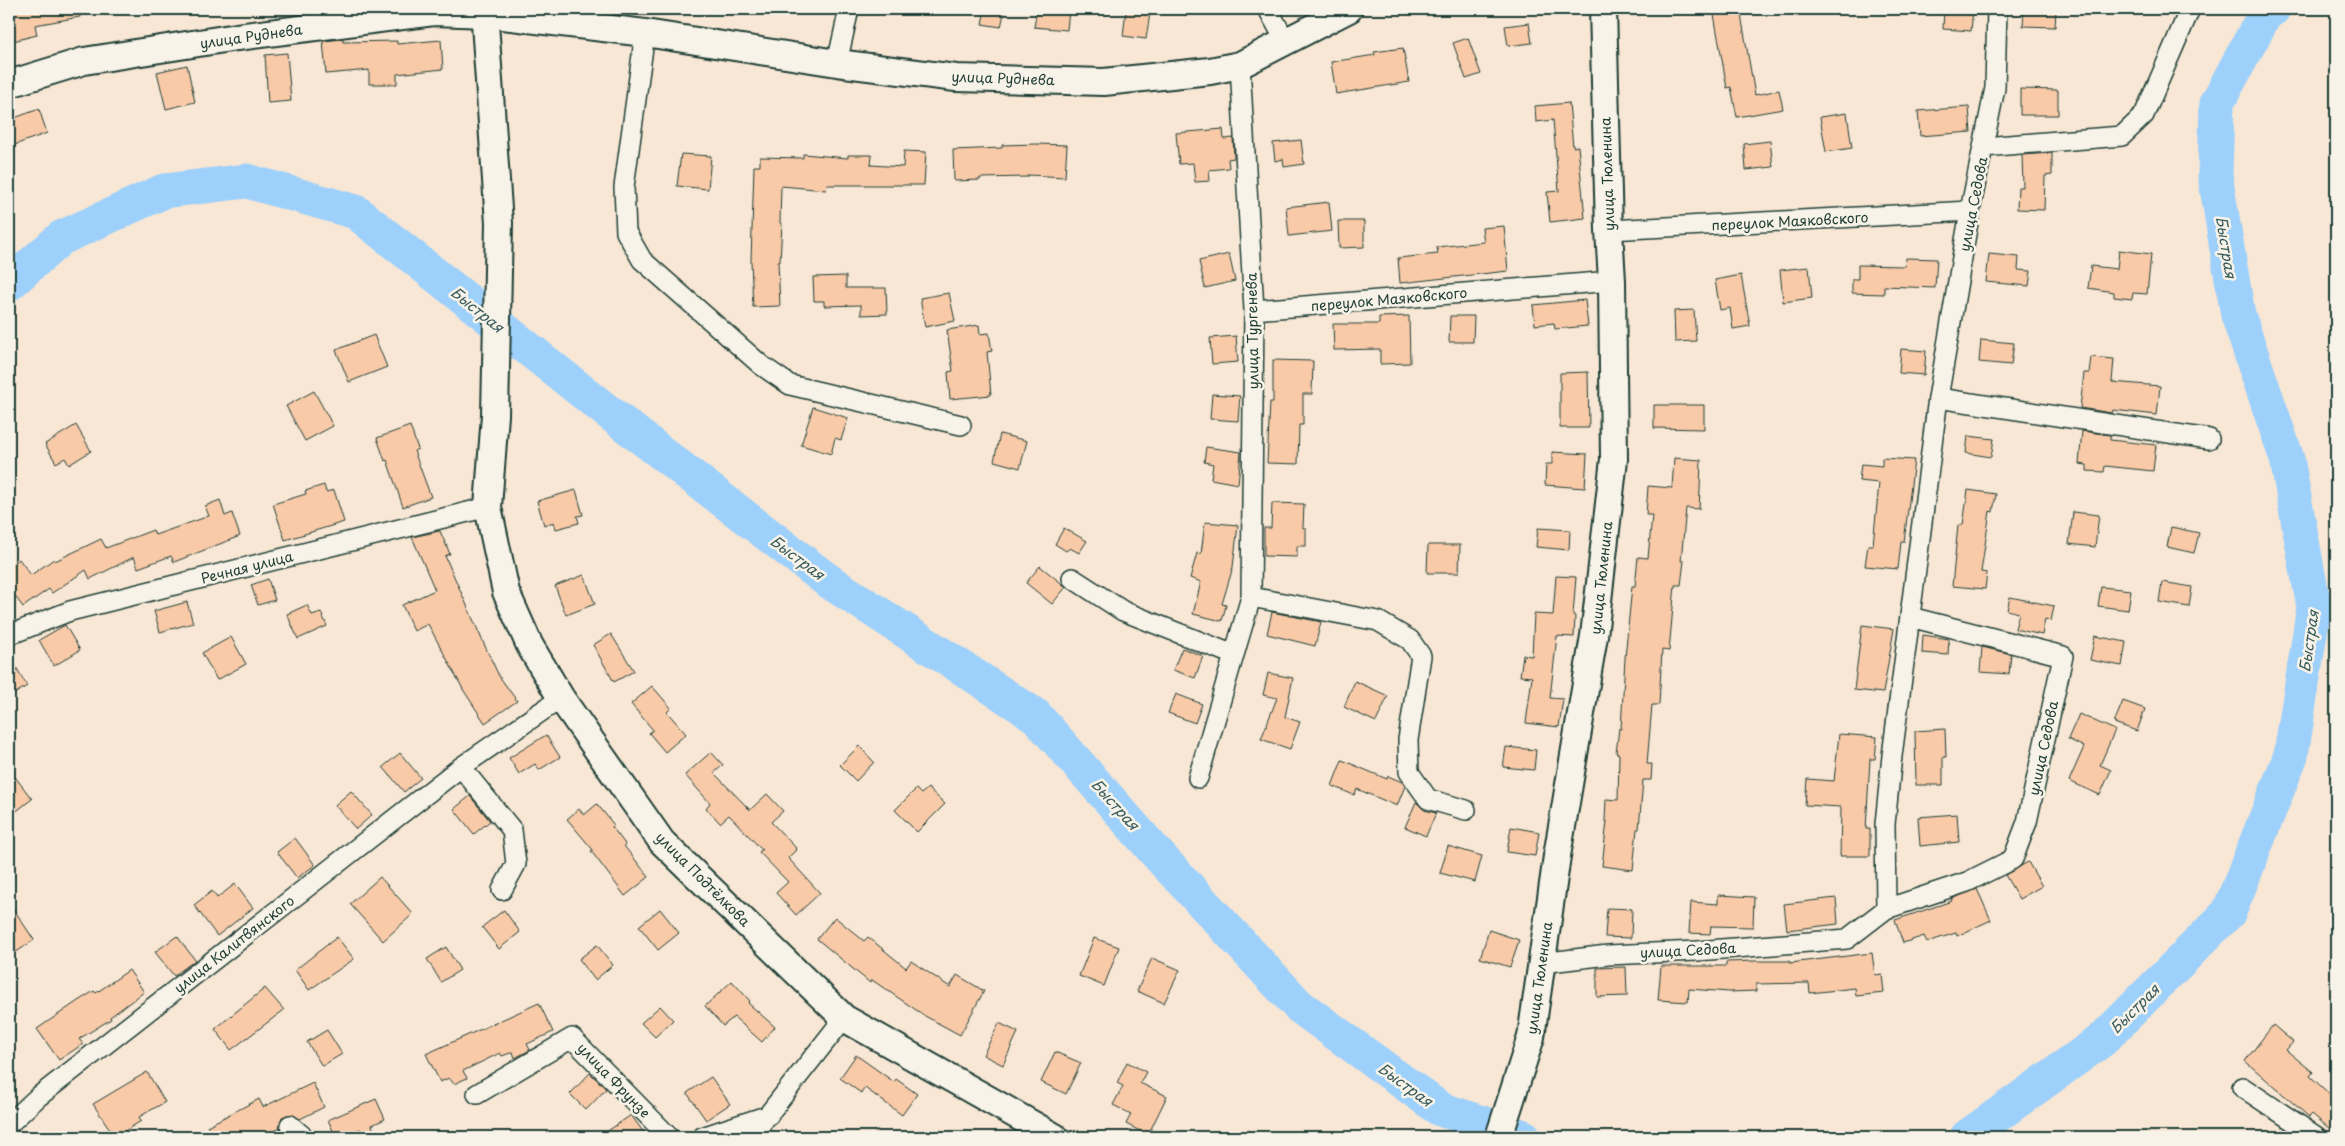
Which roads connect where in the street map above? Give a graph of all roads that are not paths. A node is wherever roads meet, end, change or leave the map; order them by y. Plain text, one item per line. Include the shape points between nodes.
1 (849, 9) edge
2 (1268, 9) edge
3 (1349, 9) edge
4 (1603, 9) edge
5 (1997, 9) edge
6 (2190, 9) edge
7 (485, 11) edge
8 (645, 33) junction
9 (1286, 42) junction
10 (837, 63) junction
11 (1240, 65) junction
12 (9, 84) edge
13 (1983, 147) junction
14 (1970, 211) junction
15 (1609, 230) junction
16 (1612, 281) junction
17 (1254, 310) junction
18 (1938, 398) junction
19 (961, 425) dead end
20 (2209, 439) dead end
21 (488, 506) junction
22 (1072, 578) dead end
23 (1251, 597) junction
24 (1910, 617) junction
25 (9, 635) edge
26 (1234, 655) junction
27 (561, 698) junction
28 (461, 767) junction
29 (1198, 778) dead end
30 (1466, 810) dead end
31 (502, 890) dead end
32 (1886, 909) junction
33 (1541, 963) junction
34 (844, 1018) junction
35 (2242, 1087) dead end
36 (477, 1094) dead end
37 (770, 1114) junction
38 (9, 1124) edge
39 (290, 1125) dead end
40 (304, 1137) edge
41 (669, 1137) edge
42 (702, 1137) edge
43 (754, 1137) edge
44 (1055, 1137) edge
45 (1499, 1137) edge
46 (2317, 1137) edge

1 - 10 street
2 - 9 street
3 - 9 street, улица Руднева
4 - 15 street, улица Тюленина
5 - 13 street, улица Седова via 1995,88
6 - 13 street via 2144,115 2122,136
7 - 8 street, улица Руднева
7 - 12 street, улица Руднева via 434,12 84,61
7 - 21 street, улица Подтёлкова via 499,223 495,415
8 - 10 street, улица Руднева
8 - 19 street via 624,187 626,232 642,260 761,364 790,384
9 - 11 street, улица Руднева
10 - 11 street, улица Руднева via 956,78 1104,82
11 - 17 street, улица Тургенева
13 - 14 street, улица Седова
14 - 15 street, переулок Маяковского
14 - 18 street, улица Седова
15 - 16 street, улица Тюленина
16 - 17 street, переулок Маяковского
16 - 33 street, улица Тюленина via 1614,459 1594,636
17 - 23 street, улица Тургенева
18 - 20 street
18 - 24 street, улица Седова
21 - 25 street, Речная улица via 70,611
21 - 27 street, улица Подтёлкова via 506,592 530,646
22 - 26 street via 1122,611
23 - 26 street, улица Тургенева
23 - 30 street via 1378,621 1410,640 1422,656 1408,740 1409,772 1428,799
24 - 32 street, улица Седова via 1885,824
24 - 32 street, улица Седова via 2063,656 2027,822 2013,859 1967,882
26 - 29 street, улица Тургенева
27 - 28 street, улица Калитвянского
27 - 34 street, улица Подтёлкова via 662,842
28 - 31 street via 512,830 516,864
28 - 38 street, улица Калитвянского via 46,1090
32 - 33 street, улица Седова via 1847,939 1608,955
33 - 45 street, улица Тюленина via 1530,1037
34 - 37 street
34 - 44 street, улица Подтёлкова
35 - 46 street
36 - 41 street, улица Фрунзе via 572,1038
37 - 42 street
37 - 43 street via 753,1134
39 - 40 street

